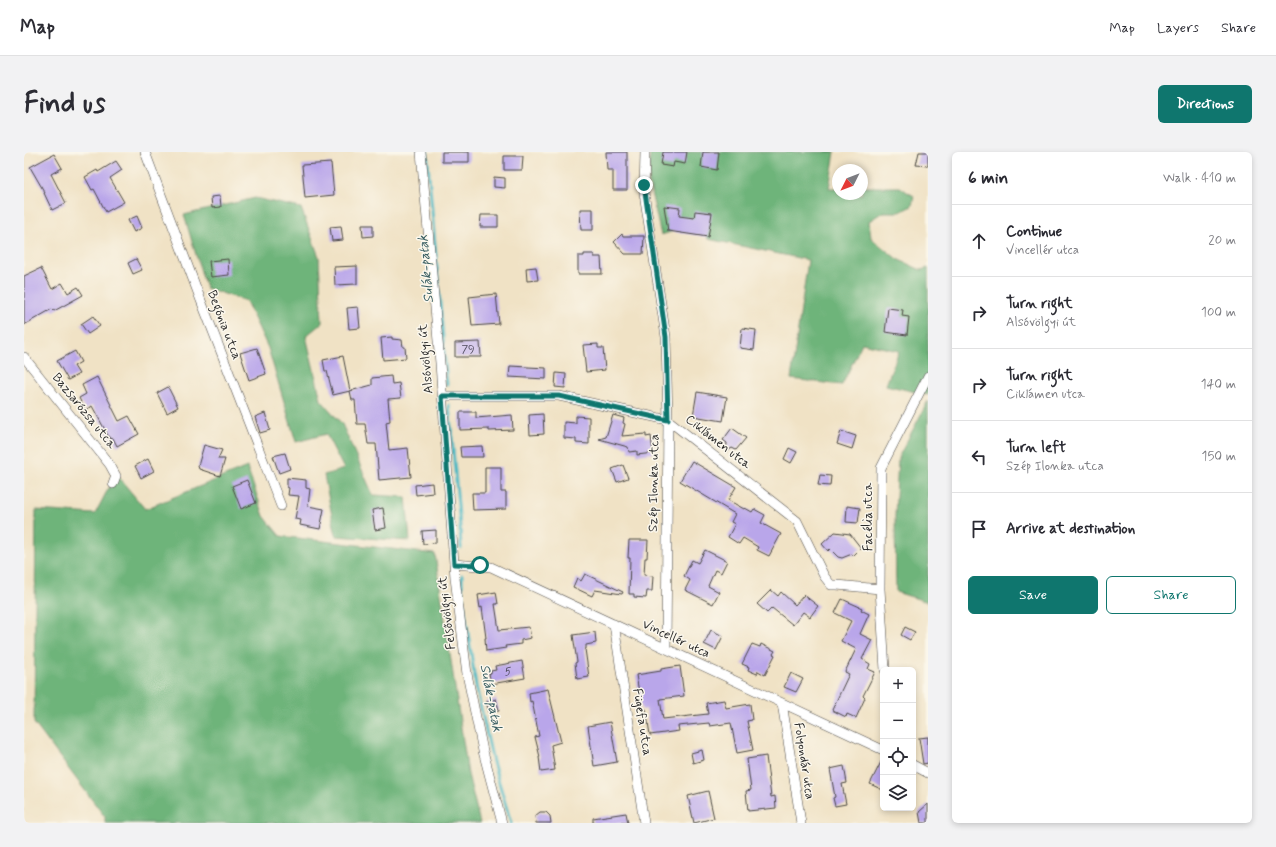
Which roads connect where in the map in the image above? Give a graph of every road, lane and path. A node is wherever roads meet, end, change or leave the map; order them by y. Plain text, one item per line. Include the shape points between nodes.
1 (145, 152) edge
2 (421, 152) edge
3 (645, 152) edge
4 (24, 357) edge
5 (928, 376) edge
6 (442, 396) junction
7 (668, 420) junction
8 (114, 484) dead end
9 (280, 506) dead end
10 (454, 564) junction
11 (880, 589) junction
12 (614, 624) junction
13 (666, 648) junction
14 (885, 667) edge
15 (782, 703) junction
16 (880, 749) edge
17 (916, 766) edge
18 (928, 772) edge
19 (502, 823) edge
20 (644, 823) edge
21 (801, 823) edge

1 - 9 street, Begónia utca
2 - 6 street, Alsóvölgyi út
3 - 7 street, Szép Ilonka utca via 644,193 666,337
4 - 8 street, Bazsarózsa utca via 110,465 116,476
5 - 11 street, Facélia utca via 881,468
6 - 7 street, Ciklámen utca via 559,396
6 - 10 street, Alsóvölgyi út
7 - 11 street, Ciklámen utca via 797,521 827,582
7 - 13 street, Szép Ilonka utca
10 - 12 street, Vincellér utca via 491,567
10 - 19 street, Felsővölgyi út via 467,674 483,751
11 - 14 street, Facélia utca
12 - 13 street, Vincellér utca
12 - 20 street, Fügefa utca
13 - 15 street, Vincellér utca
15 - 16 street, Vincellér utca
15 - 21 street, Folyondár utca
17 - 18 street

